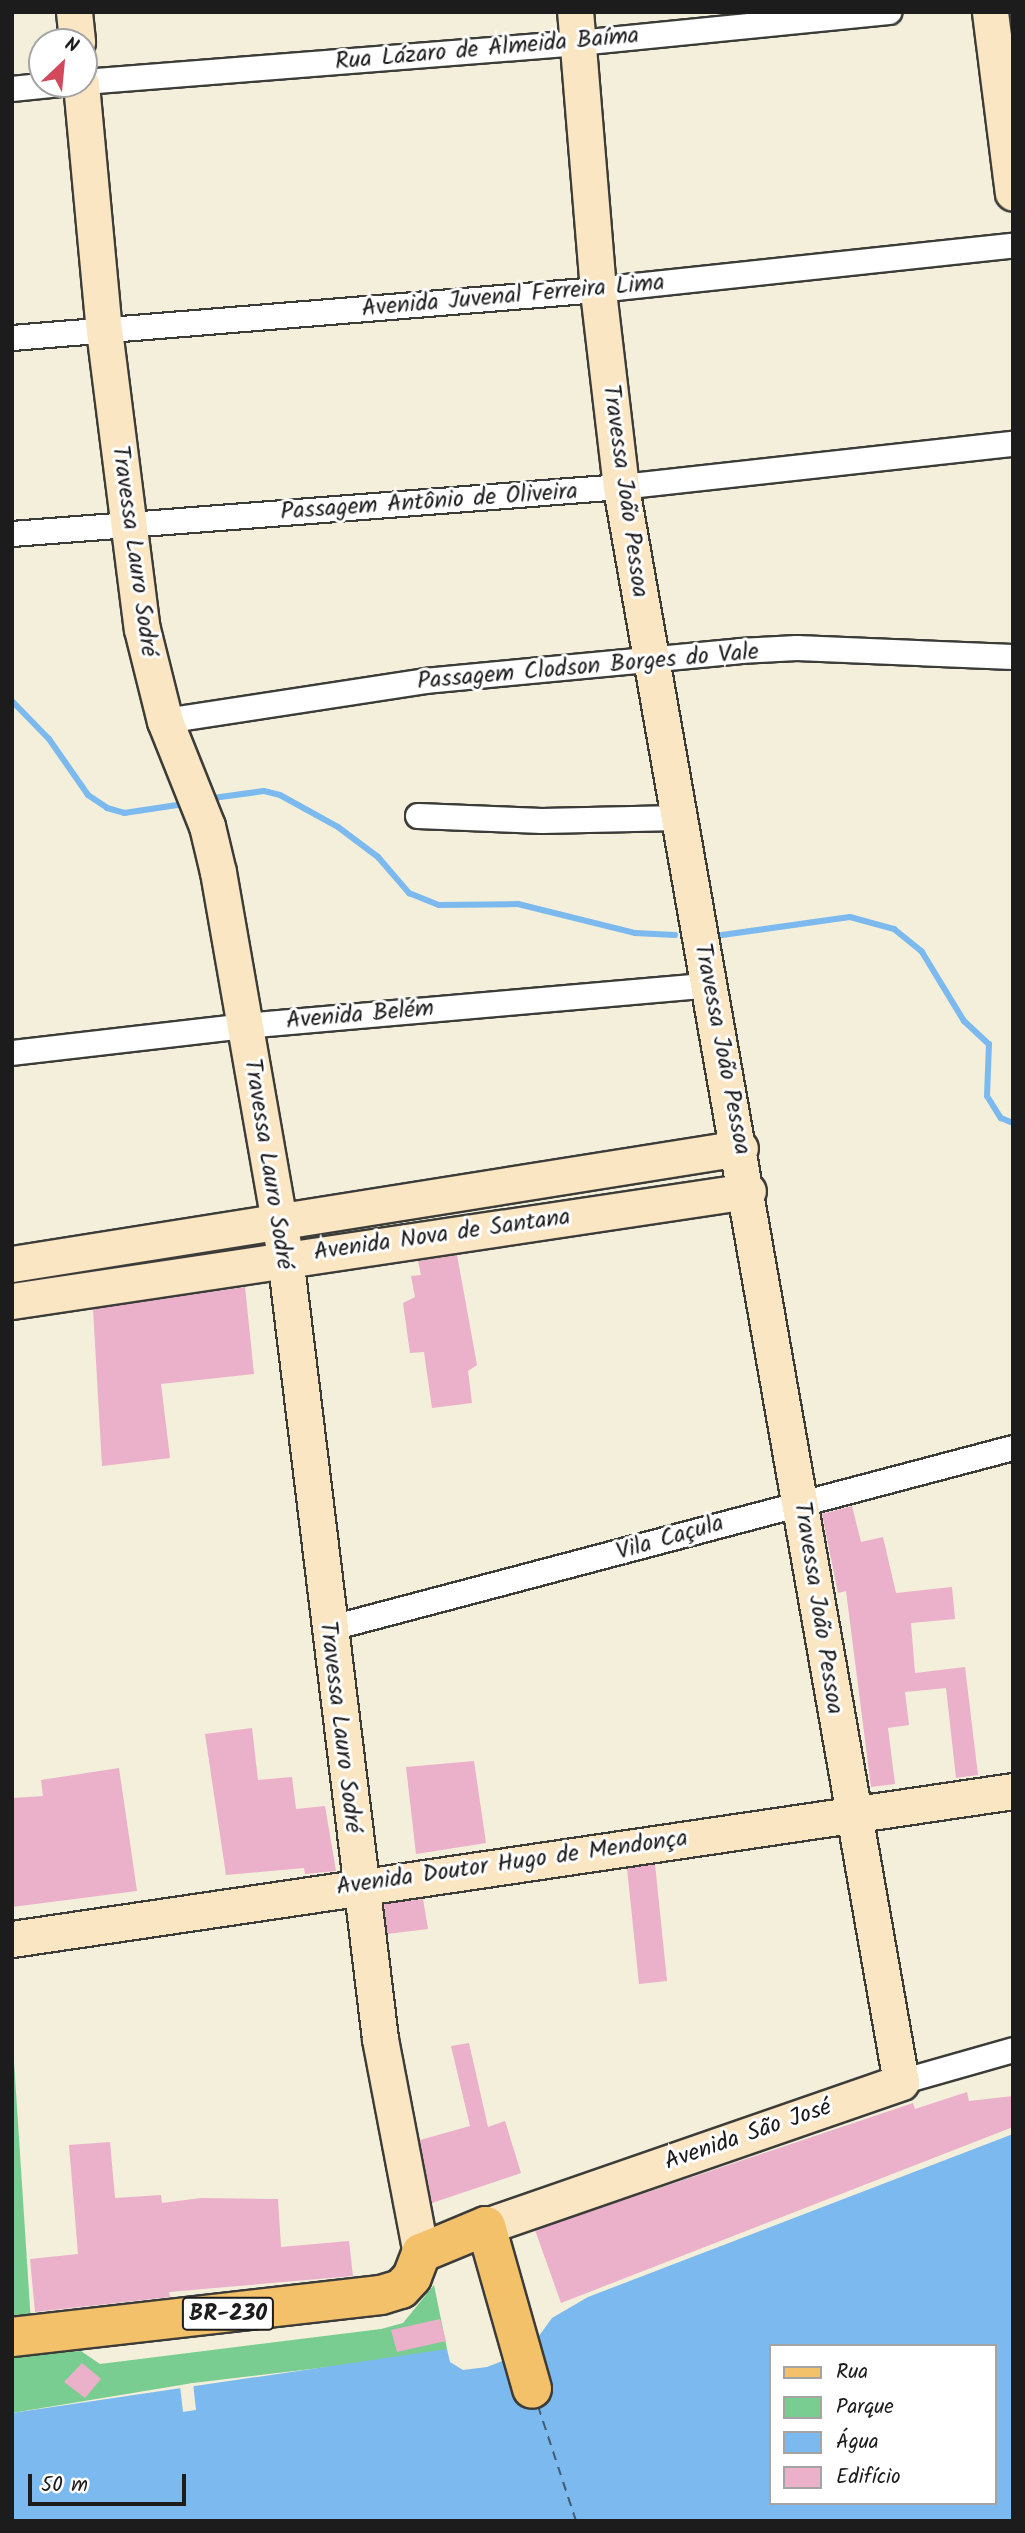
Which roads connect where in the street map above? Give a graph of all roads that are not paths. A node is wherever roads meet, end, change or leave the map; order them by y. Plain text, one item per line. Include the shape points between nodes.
1 (889, 12) edge
2 (990, 12) edge
3 (576, 28) edge
4 (98, 81) edge
5 (84, 98) edge
6 (1013, 194) edge
7 (1013, 246) edge
8 (598, 290) junction
9 (104, 330) junction
10 (12, 338) edge
11 (1013, 444) edge
12 (621, 487) junction
13 (128, 525) junction
14 (12, 534) edge
15 (1013, 657) edge
16 (652, 660) junction
17 (165, 721) junction
18 (418, 816) dead end
19 (679, 818) junction
20 (709, 985) junction
21 (245, 1026) junction
22 (12, 1053) edge
23 (740, 1148) junction
24 (748, 1191) junction
25 (463, 1194) junction
26 (278, 1220) junction
27 (468, 1231) junction
28 (285, 1257) junction
29 (13, 1264) edge
30 (16, 1300) edge
31 (1013, 1448) edge
32 (801, 1501) junction
33 (328, 1629) junction
34 (1013, 1791) edge
35 (852, 1814) junction
36 (360, 1884) junction
37 (12, 1939) edge
38 (1013, 2050) edge
39 (901, 2082) junction
40 (486, 2226) junction
41 (421, 2253) junction
42 (12, 2337) edge
43 (532, 2389) dead end

1 - 3 street, Rua Lázaro de Almeida Baíma
2 - 6 street
3 - 4 street, Rua Lázaro de Almeida Baíma
3 - 8 street, Travessa João Pessoa
5 - 9 street, Travessa Lauro Sodré
7 - 8 street, Avenida Juvenal Ferreira Lima
8 - 9 street, Avenida Juvenal Ferreira Lima
8 - 12 street, Travessa João Pessoa
9 - 10 street, Avenida Juvenal Ferreira Lima
9 - 13 street, Travessa Lauro Sodré
11 - 12 street, Passagem Antônio de Oliveira
12 - 13 street, Passagem Antônio de Oliveira
12 - 16 street, Travessa João Pessoa
13 - 14 street, Passagem Antônio de Oliveira
13 - 17 street, Travessa Lauro Sodré via 142,629
15 - 16 street, Passagem Clodson Borges do Vale via 797,648
16 - 17 street, Passagem Clodson Borges do Vale via 425,681
16 - 19 street, Travessa João Pessoa
17 - 21 street, Travessa Lauro Sodré via 207,826
18 - 19 street via 542,821
19 - 20 street, Travessa João Pessoa
20 - 21 street, Avenida Belém
20 - 23 street, Travessa João Pessoa
21 - 22 street, Avenida Belém
21 - 26 street, Travessa Lauro Sodré
23 - 24 street, Travessa João Pessoa
23 - 25 street, Avenida Nova de Santana
24 - 27 street, Avenida Nova de Santana
24 - 32 street, Travessa João Pessoa
25 - 26 street, Avenida Nova de Santana
25 - 27 street
26 - 28 street, Travessa Lauro Sodré
26 - 29 street, Avenida Nova de Santana
27 - 28 street, Avenida Nova de Santana
28 - 30 street, Avenida Nova de Santana
28 - 33 street, Travessa Lauro Sodré
29 - 30 street
31 - 32 street, Vila Caçula
32 - 33 street, Vila Caçula via 453,1600
32 - 35 street, Travessa João Pessoa
33 - 36 street, Travessa Lauro Sodré
34 - 35 street, Avenida Doutor Hugo de Mendonça
35 - 36 street, Avenida Doutor Hugo de Mendonça
35 - 39 street, Travessa João Pessoa
36 - 37 street, Avenida Doutor Hugo de Mendonça
36 - 41 street, Travessa Lauro Sodré via 387,2079
38 - 39 street, Avenida São José
39 - 40 street, Avenida São José
40 - 41 main road
40 - 43 main road
41 - 42 main road, BR-230 via 412,2277 401,2289 381,2295

